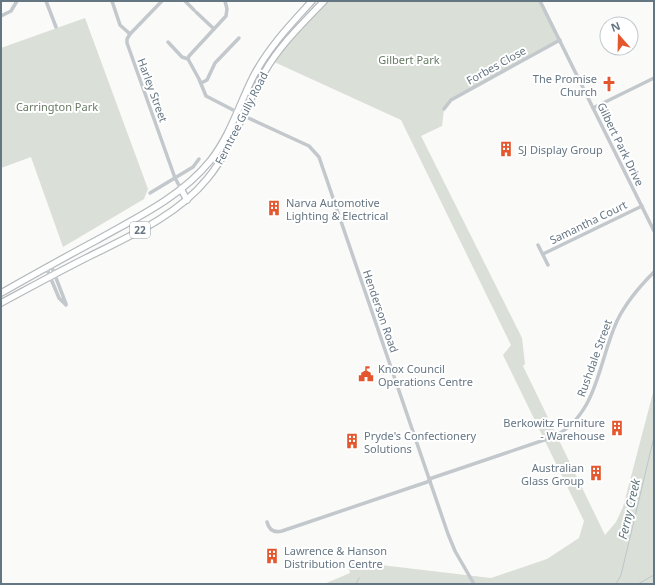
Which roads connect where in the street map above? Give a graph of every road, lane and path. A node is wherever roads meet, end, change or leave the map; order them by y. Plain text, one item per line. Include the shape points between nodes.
1 (17, 1) edge
2 (46, 1) edge
3 (112, 1) edge
4 (162, 1) edge
5 (185, 1) edge
6 (225, 1) edge
7 (312, 1) edge
8 (540, 1) edge
9 (320, 2) edge
10 (1, 16) edge
11 (56, 28) dead end
12 (214, 29) junction
13 (130, 34) junction
14 (239, 38) dead end
15 (560, 40) junction
16 (168, 42) dead end
17 (188, 59) junction
18 (654, 78) edge
19 (201, 83) junction
20 (444, 108) dead end
21 (593, 108) junction
22 (237, 112) junction
23 (244, 116) junction
24 (199, 159) dead end
25 (175, 178) junction
26 (181, 189) junction
27 (150, 193) dead end
28 (187, 200) junction
29 (642, 206) junction
30 (654, 231) edge
31 (538, 244) dead end
32 (543, 254) junction
33 (548, 265) dead end
34 (48, 266) junction
35 (654, 272) edge
36 (52, 276) junction
37 (1, 292) edge
38 (1, 303) edge
39 (430, 480) junction
40 (267, 522) dead end
41 (474, 584) edge

1 - 10 street via 10,11
2 - 11 street
3 - 13 street via 120,25
4 - 13 street
5 - 12 street
6 - 12 street via 227,14
7 - 22 main road, Ferntree Gully Road / 22 via 267,53 252,78
8 - 15 street, Gilbert Park Drive
9 - 23 main road, Ferntree Gully Road / 22 via 271,62
12 - 17 street
13 - 25 street, Harley Street via 126,41 127,46
14 - 19 street via 215,63 207,80
15 - 20 street, Forbes Close via 451,100
15 - 21 street, Gilbert Park Drive
16 - 17 street via 182,57
17 - 19 street
18 - 21 street
19 - 22 street via 208,97
21 - 29 street, Gilbert Park Drive
22 - 23 main road
22 - 26 main road, Ferntree Gully Road / 22 via 212,160
23 - 28 main road, Ferntree Gully Road / 22 via 221,161
23 - 39 street, Henderson Road via 309,146 319,157
24 - 25 street via 194,167
25 - 26 street, Harley Street
25 - 27 street
26 - 28 main road
26 - 34 main road, Ferntree Gully Road / 22 via 135,219
28 - 36 main road, Ferntree Gully Road / 22 via 127,237
29 - 30 street, Gilbert Park Drive
29 - 32 street, Samantha Court
31 - 32 street, Samantha Court
32 - 33 street, Samantha Court
34 - 36 street
34 - 37 main road, Ferntree Gully Road / 22
35 - 39 street, Rushdale Street via 635,292 620,315 588,402 570,427 550,438
36 - 36 street via 66,305 59,298
36 - 38 main road, Ferntree Gully Road / 22
39 - 40 street, Rushdale Street via 282,531 273,531
39 - 41 street, Henderson Road via 450,539

